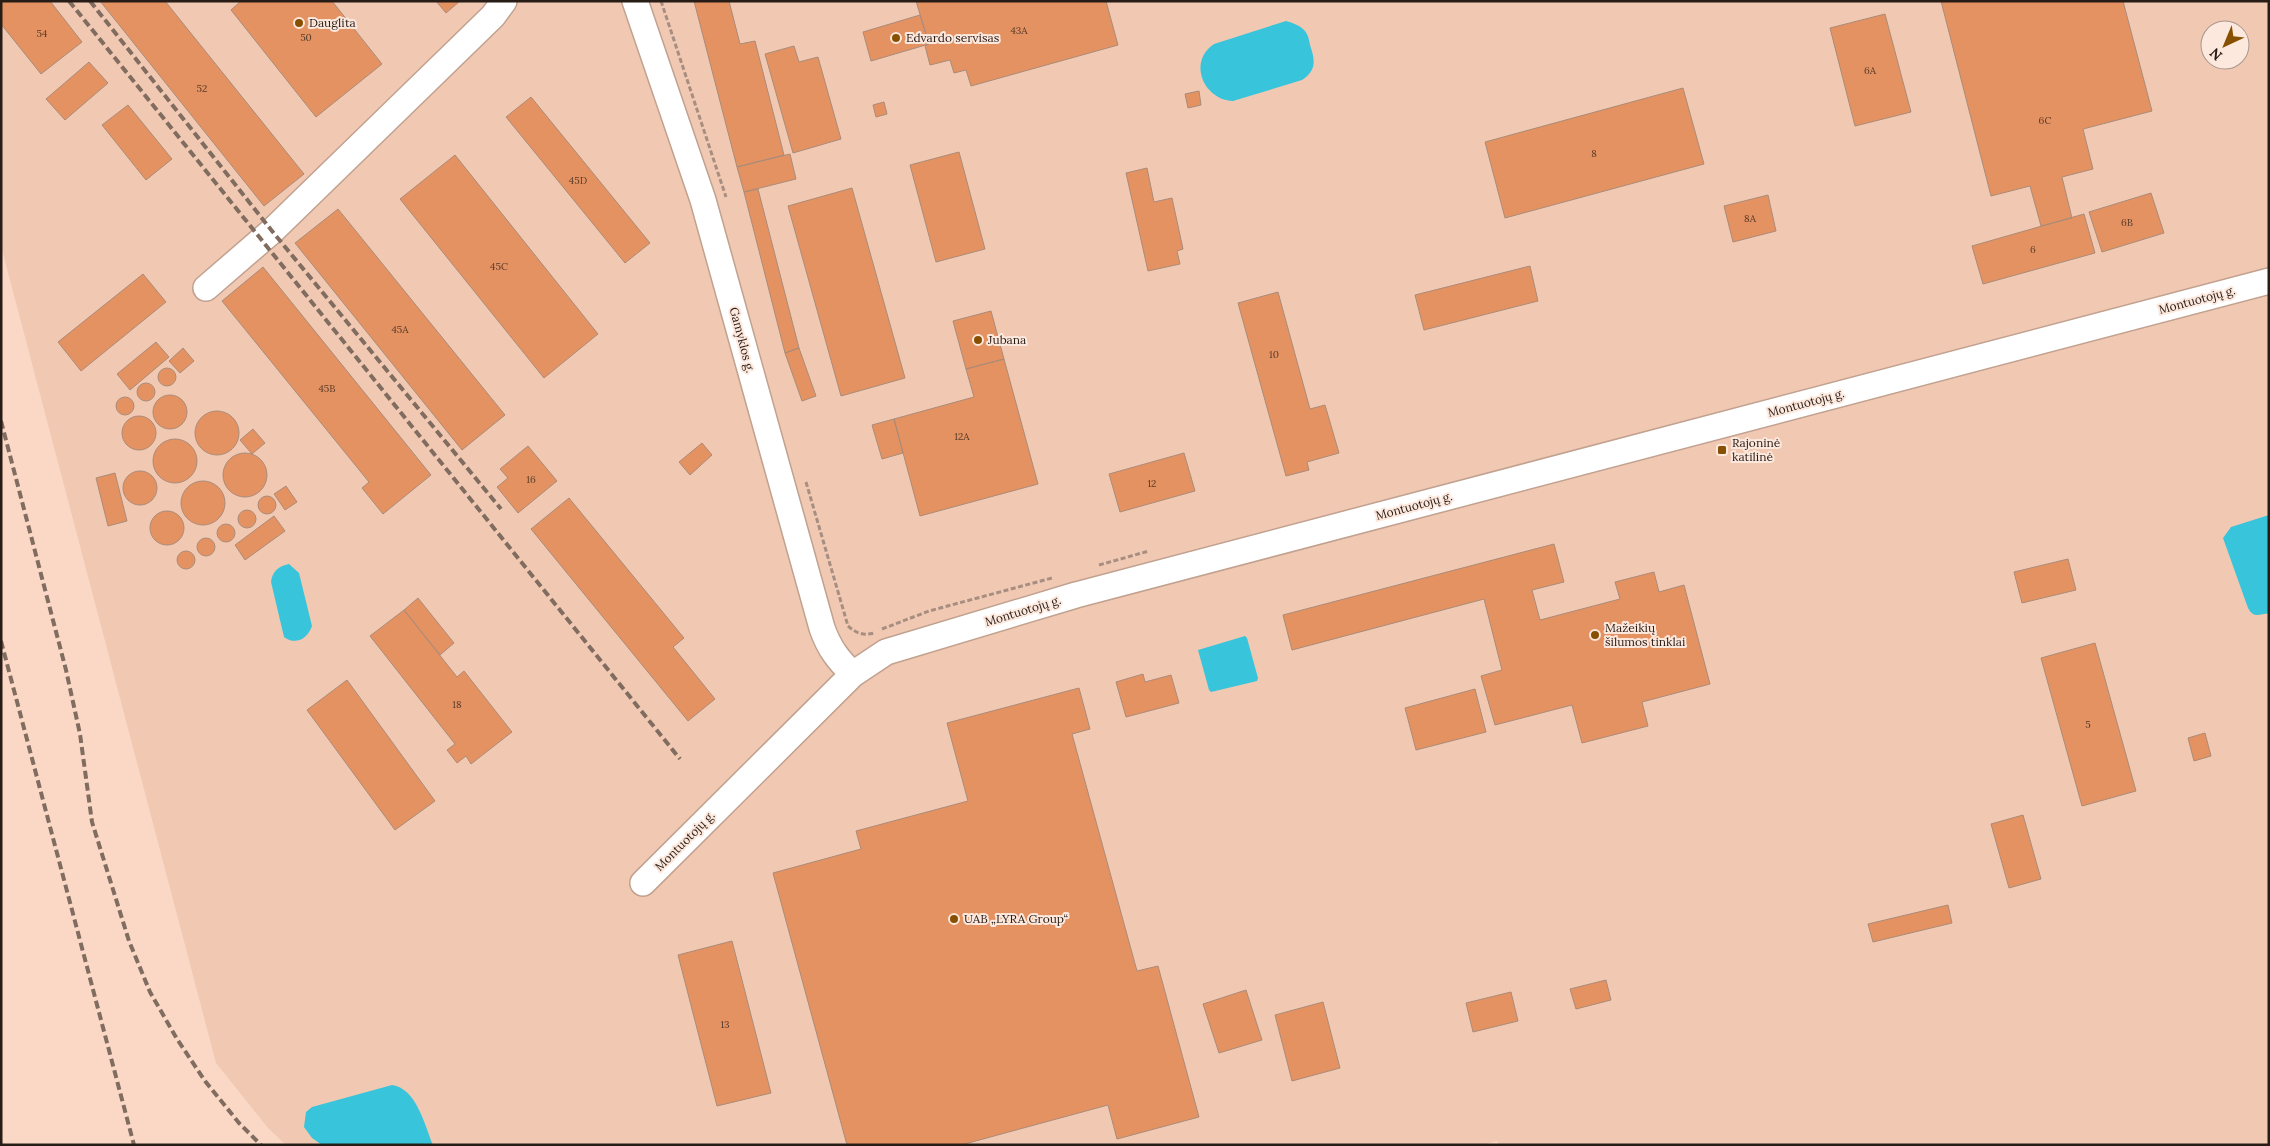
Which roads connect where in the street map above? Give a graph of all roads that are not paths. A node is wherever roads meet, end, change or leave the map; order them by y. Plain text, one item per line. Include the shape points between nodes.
1 (504, 1) edge
2 (635, 1) edge
3 (2269, 281) edge
4 (206, 288) dead end
5 (853, 674) junction
6 (643, 883) dead end

1 - 4 street via 493,16 272,231
2 - 5 street, Gamyklos g. via 703,200 822,628 838,660
3 - 5 street, Montuotojų g. via 1076,595 886,652
5 - 6 street, Montuotojų g.

